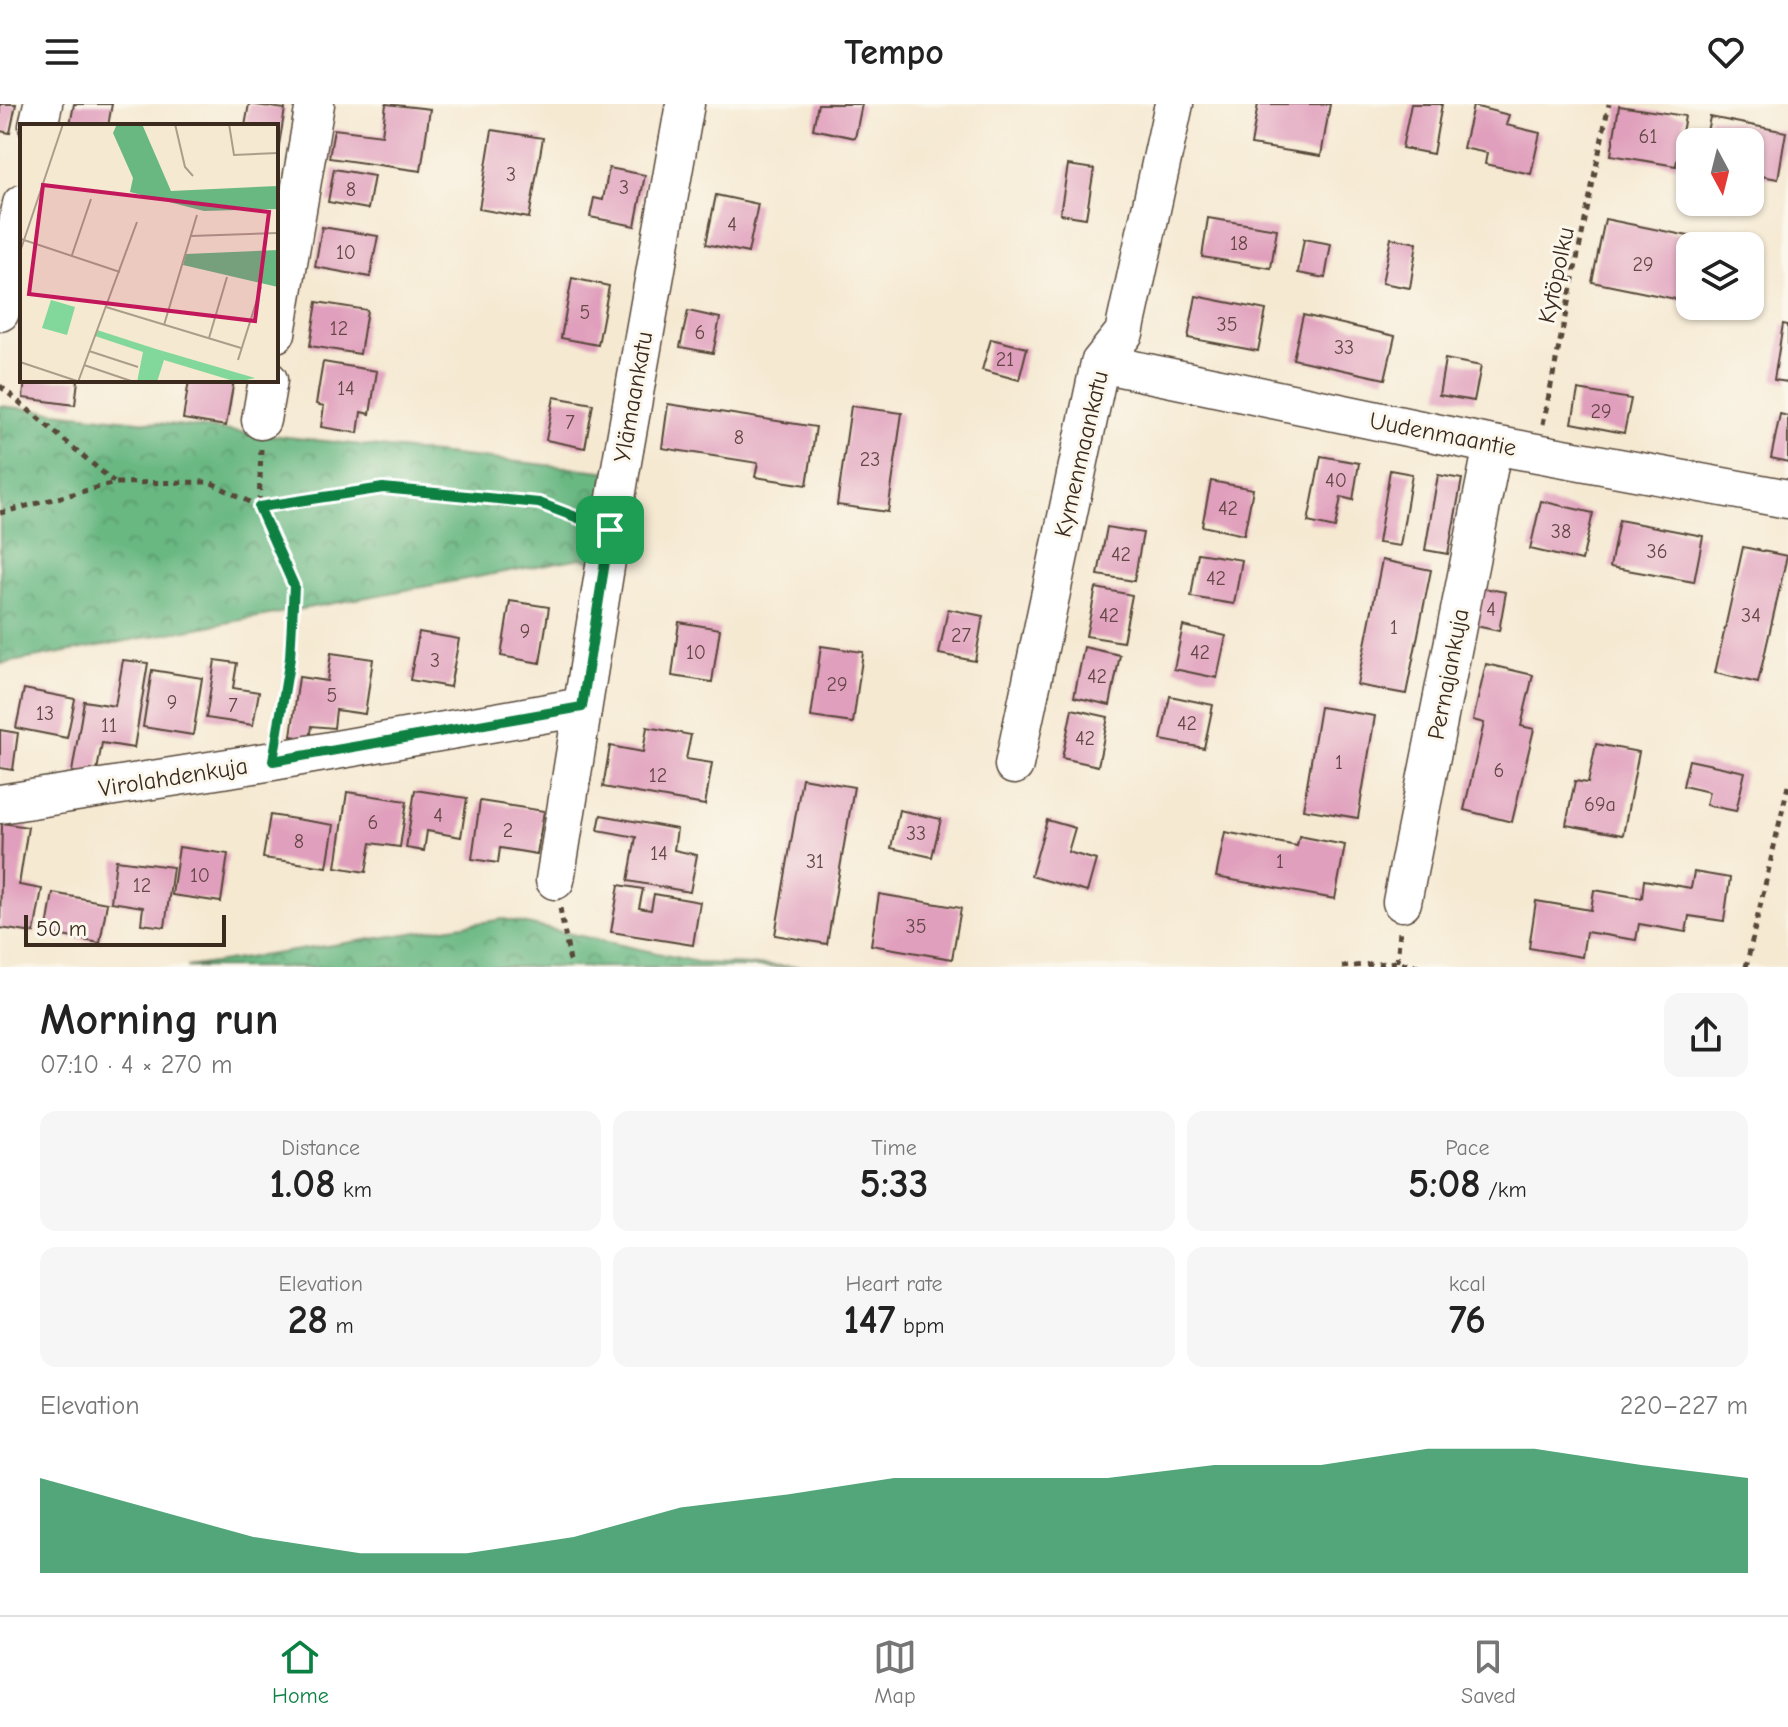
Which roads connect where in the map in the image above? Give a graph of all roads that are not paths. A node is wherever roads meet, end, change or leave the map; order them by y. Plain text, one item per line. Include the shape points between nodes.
1 (43, 104) edge
2 (315, 104) edge
3 (685, 104) edge
4 (1174, 104) edge
5 (38, 124) edge
6 (20, 214) edge
7 (0, 312) edge
8 (278, 321) edge
9 (1100, 363) junction
10 (268, 382) edge
11 (261, 420) road end
12 (1493, 445) junction
13 (1788, 499) edge
14 (582, 707) junction
15 (1014, 765) dead end
16 (0, 804) edge
17 (555, 880) road end
18 (1402, 902) dead end

1 - 5 street
2 - 8 street
3 - 14 street, Ylämaankatu
4 - 9 street, Kymenmaankatu via 1124,333
6 - 7 street
9 - 12 street, Uudenmaantie
9 - 15 street, Kymenmaankatu
10 - 11 street
12 - 13 street, Uudenmaantie
12 - 18 street, Pernajankuja
14 - 16 street, Virolahdenkuja
14 - 17 street, Ylämaankatu

